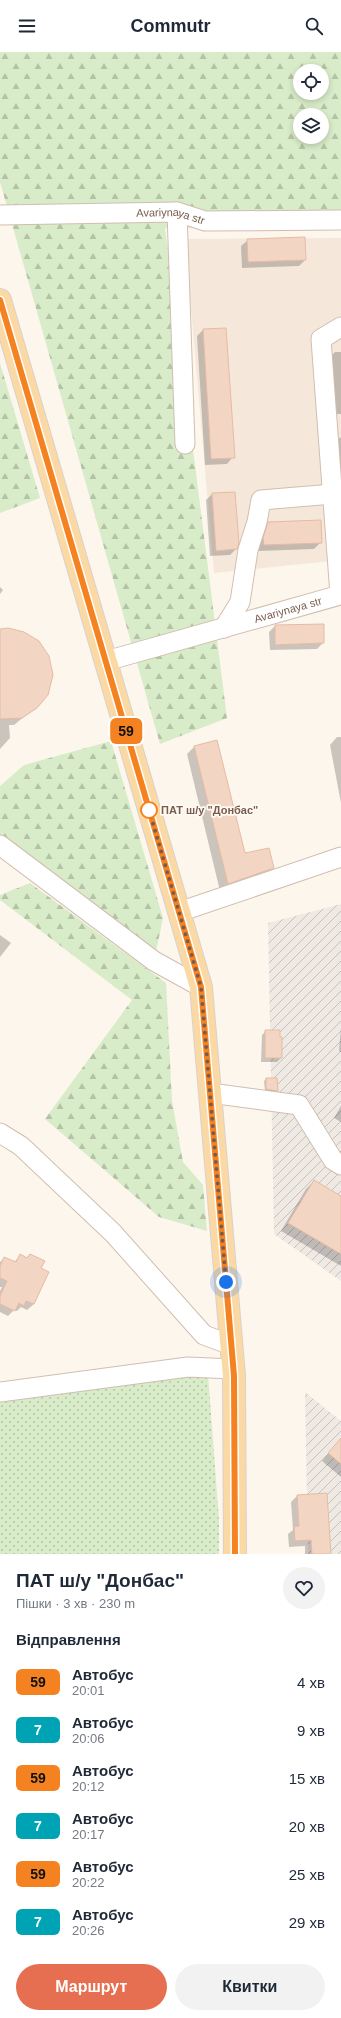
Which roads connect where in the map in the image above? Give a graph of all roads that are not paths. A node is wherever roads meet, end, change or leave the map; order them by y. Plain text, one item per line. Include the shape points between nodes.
1 (177, 212) junction
2 (0, 215) edge
3 (341, 220) edge
4 (0, 300) edge
5 (341, 327) edge
6 (185, 444) dead end
7 (332, 494) junction
8 (224, 628) junction
9 (106, 661) junction
10 (0, 845) edge
11 (341, 857) edge
12 (179, 912) junction
13 (201, 987) junction
14 (210, 1093) junction
15 (0, 1133) edge
16 (341, 1165) edge
17 (231, 1345) junction
18 (233, 1369) junction
19 (0, 1392) edge
20 (235, 1554) edge

1 - 2 street, Avariynaya str
1 - 3 street, Avariynaya str via 205,221
1 - 6 street
4 - 9 main road
5 - 7 street, Avariynaya str via 322,339
7 - 8 street via 261,500 248,550 240,602
7 - 8 street, Avariynaya str via 340,595
8 - 9 street, Avariynaya str
9 - 12 main road
10 - 13 street via 154,961
11 - 12 street
12 - 13 main road
13 - 14 main road
14 - 16 street via 299,1105 333,1160
14 - 17 main road
15 - 17 street via 21,1146 113,1233 204,1335
17 - 18 main road
18 - 19 street via 188,1367
18 - 20 main road

